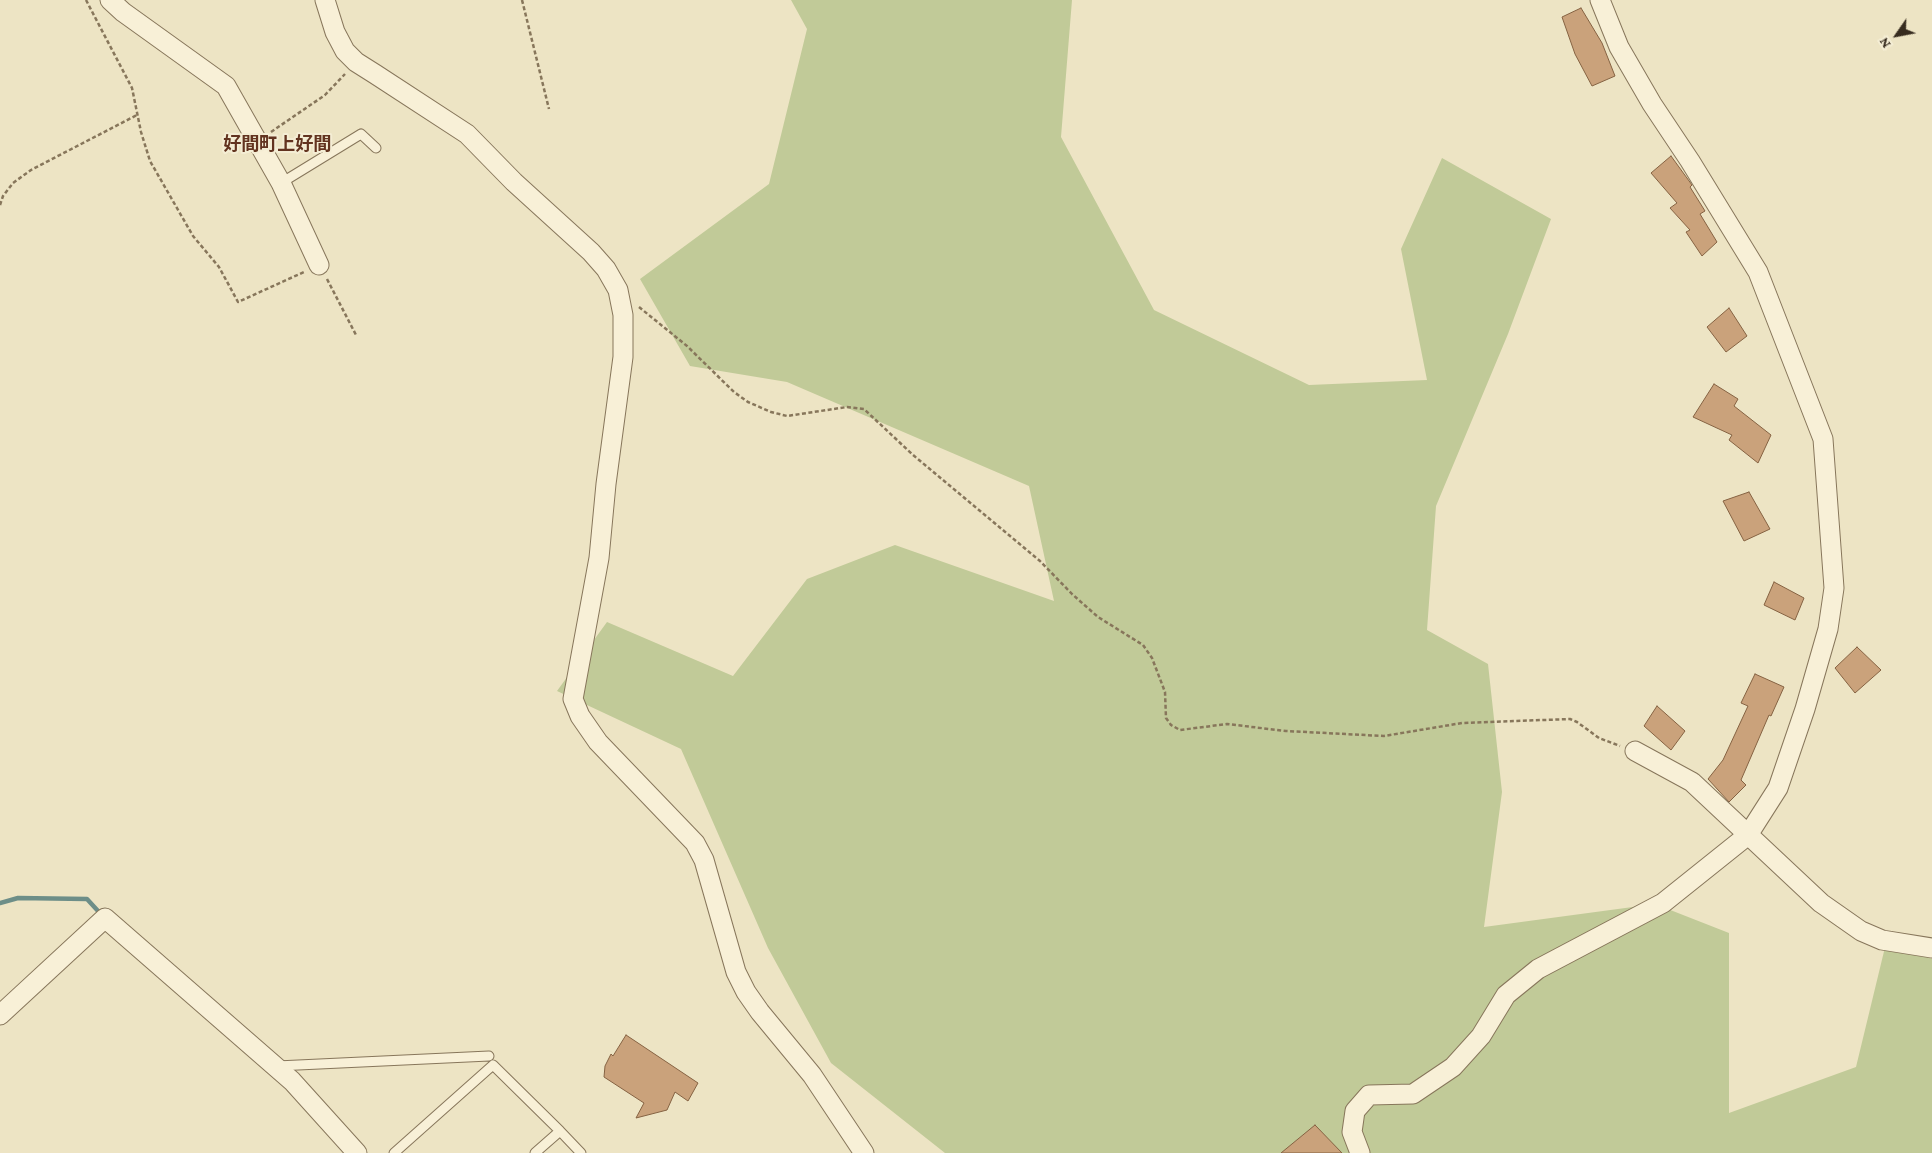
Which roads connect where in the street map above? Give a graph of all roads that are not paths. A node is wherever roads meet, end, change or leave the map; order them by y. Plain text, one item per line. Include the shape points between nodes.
1 (110, 0) edge
2 (325, 0) edge
3 (1600, 0) edge
4 (376, 148) dead end
5 (282, 183) junction
6 (319, 265) road end
7 (1635, 751) road end
8 (1748, 834) junction
9 (1932, 948) edge
10 (0, 1015) edge
11 (490, 1056) dead end
12 (275, 1066) junction
13 (560, 1131) junction
14 (358, 1153) edge
15 (394, 1153) edge
16 (535, 1153) edge
17 (581, 1153) edge
18 (864, 1153) edge
19 (1360, 1153) edge

1 - 5 street via 226,86
2 - 18 street via 335,32 345,51 356,62 467,134 591,252 618,290 623,315 623,357 599,558 574,698 580,716 598,742 695,843 704,860 736,972 746,992 812,1074
3 - 8 street via 1619,47 1652,104 1758,272 1823,439 1834,588 1828,629 1778,788
4 - 5 lane via 361,134
5 - 6 street
7 - 8 street via 1692,782
8 - 9 street via 1821,903 1861,931 1882,940
8 - 19 street via 1663,903 1538,968 1506,995 1481,1036 1453,1067 1413,1094 1369,1095 1355,1111 1352,1132
10 - 12 street via 105,918
11 - 12 lane
12 - 14 street
13 - 15 lane via 493,1065
13 - 16 lane
13 - 17 lane

